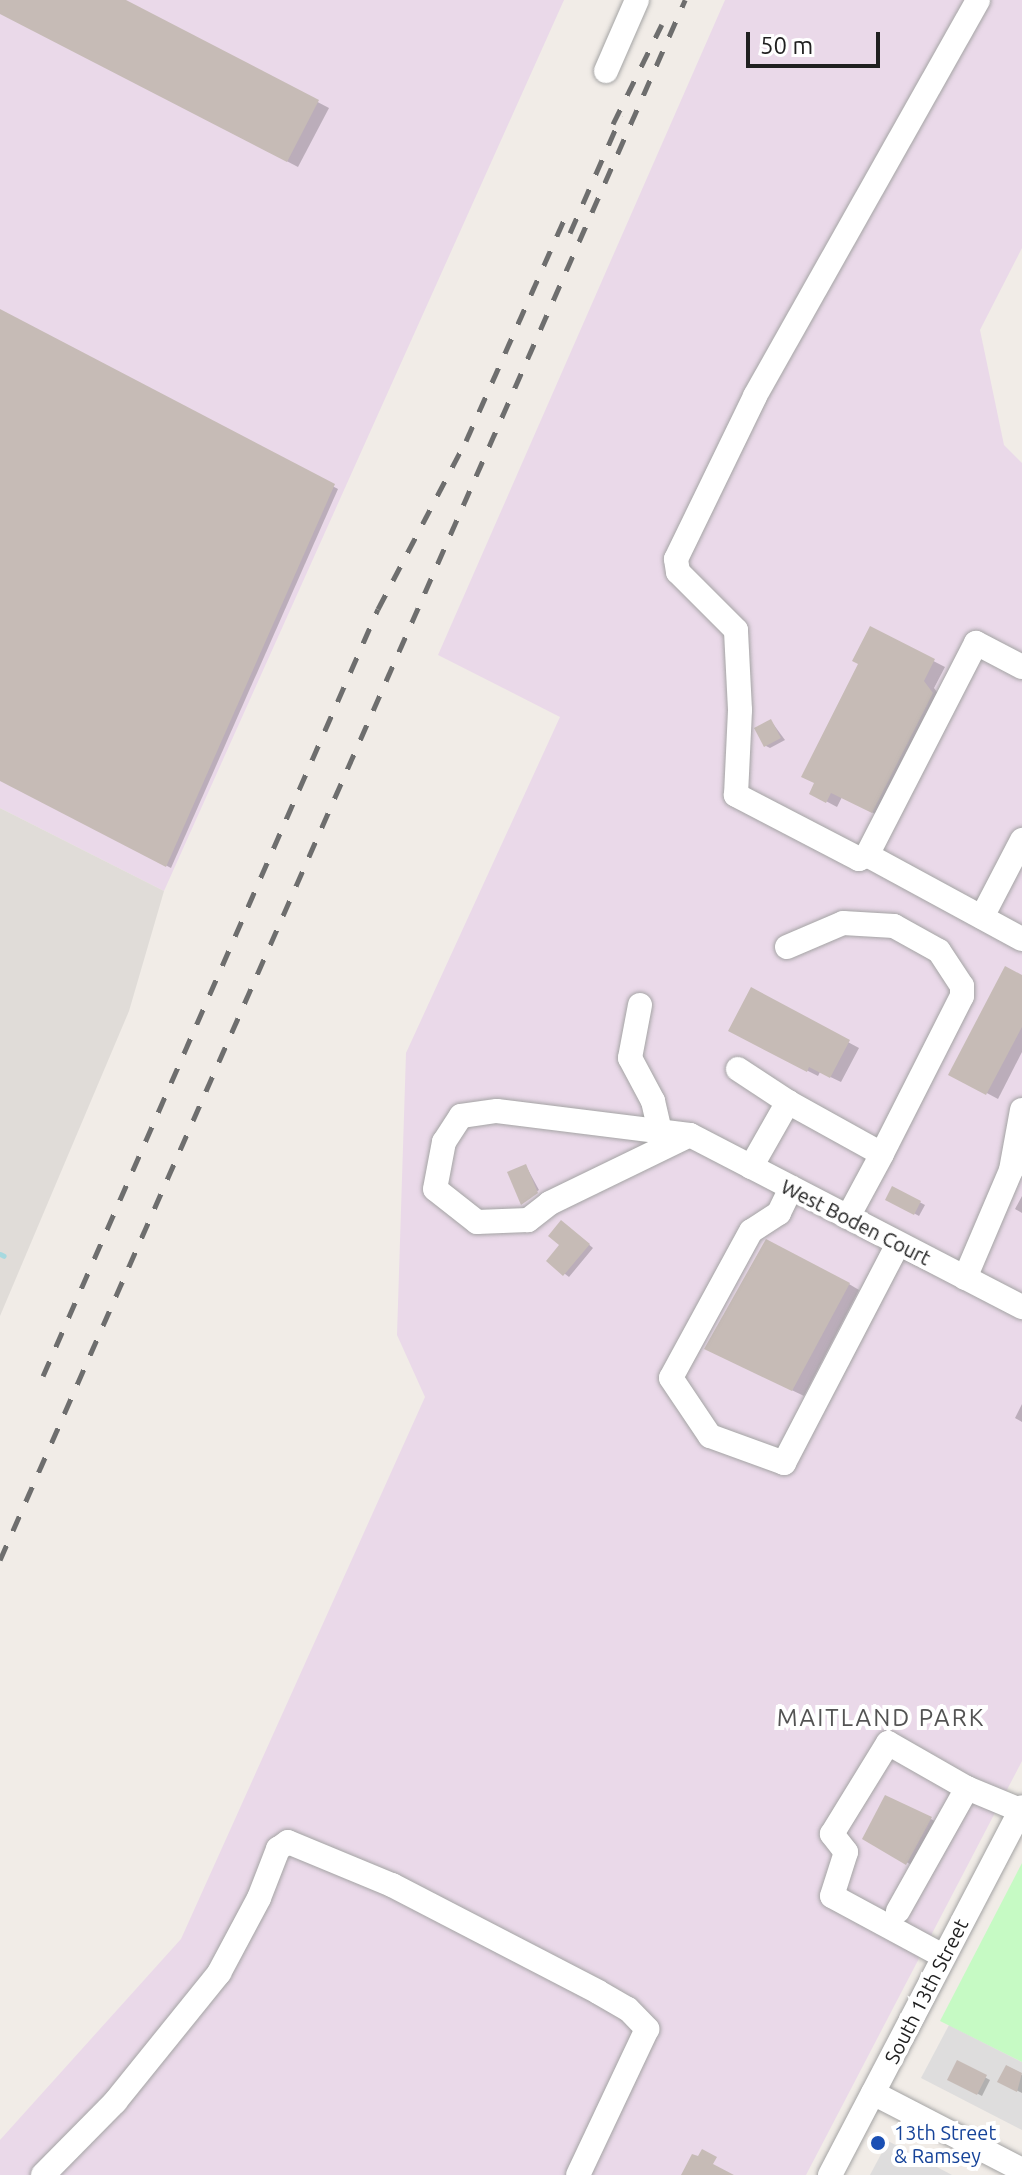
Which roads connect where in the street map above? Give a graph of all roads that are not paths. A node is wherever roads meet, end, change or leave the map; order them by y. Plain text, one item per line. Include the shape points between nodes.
1 (637, 0) edge
2 (978, 0) edge
3 (606, 71) dead end
4 (1022, 667) edge
5 (1022, 840) edge
6 (867, 855) junction
7 (1013, 877) edge
8 (982, 917) junction
9 (1022, 939) edge
10 (787, 947) dead end
11 (640, 1005) dead end
12 (738, 1069) dead end
13 (788, 1102) junction
14 (1022, 1110) edge
15 (660, 1131) junction
16 (690, 1135) junction
17 (882, 1154) junction
18 (751, 1167) junction
19 (791, 1188) junction
20 (848, 1217) junction
21 (898, 1244) junction
22 (965, 1278) junction
23 (1022, 1307) edge
24 (967, 1788) junction
25 (1021, 1808) edge
26 (898, 1911) dead end
27 (943, 1956) junction
28 (873, 2093) junction
29 (1022, 2170) edge
30 (43, 2175) edge
31 (578, 2175) edge
32 (830, 2175) edge

1 - 3 street
2 - 6 street via 755,396 676,559 678,572 736,630 736,795 859,859
4 - 6 street via 976,643
5 - 7 street
6 - 8 street
7 - 8 street
8 - 9 street
10 - 17 street via 843,923 894,926 939,951 962,986 962,996
11 - 15 street via 630,1058 653,1101
12 - 13 street
13 - 17 street
13 - 18 street
14 - 22 street via 1011,1170
15 - 16 street
15 - 16 street via 497,1111 461,1116 444,1142 435,1189 477,1222 528,1220 550,1203
16 - 18 street, West Boden Court
17 - 20 street
18 - 19 street, West Boden Court
19 - 20 street, West Boden Court
19 - 21 street via 779,1213 751,1231 671,1378 710,1436 784,1463
20 - 21 street, West Boden Court
21 - 22 street, West Boden Court
22 - 23 street, West Boden Court
24 - 25 street
24 - 26 street
24 - 27 street via 888,1743 832,1834 846,1852 832,1896
25 - 27 street, South 13th Street
27 - 28 street, South 13th Street
28 - 29 street
28 - 32 street, South 13th Street
30 - 31 street via 115,2102 219,1973 278,1849 288,1842 333,1857 510,1946 628,2009 647,2029

